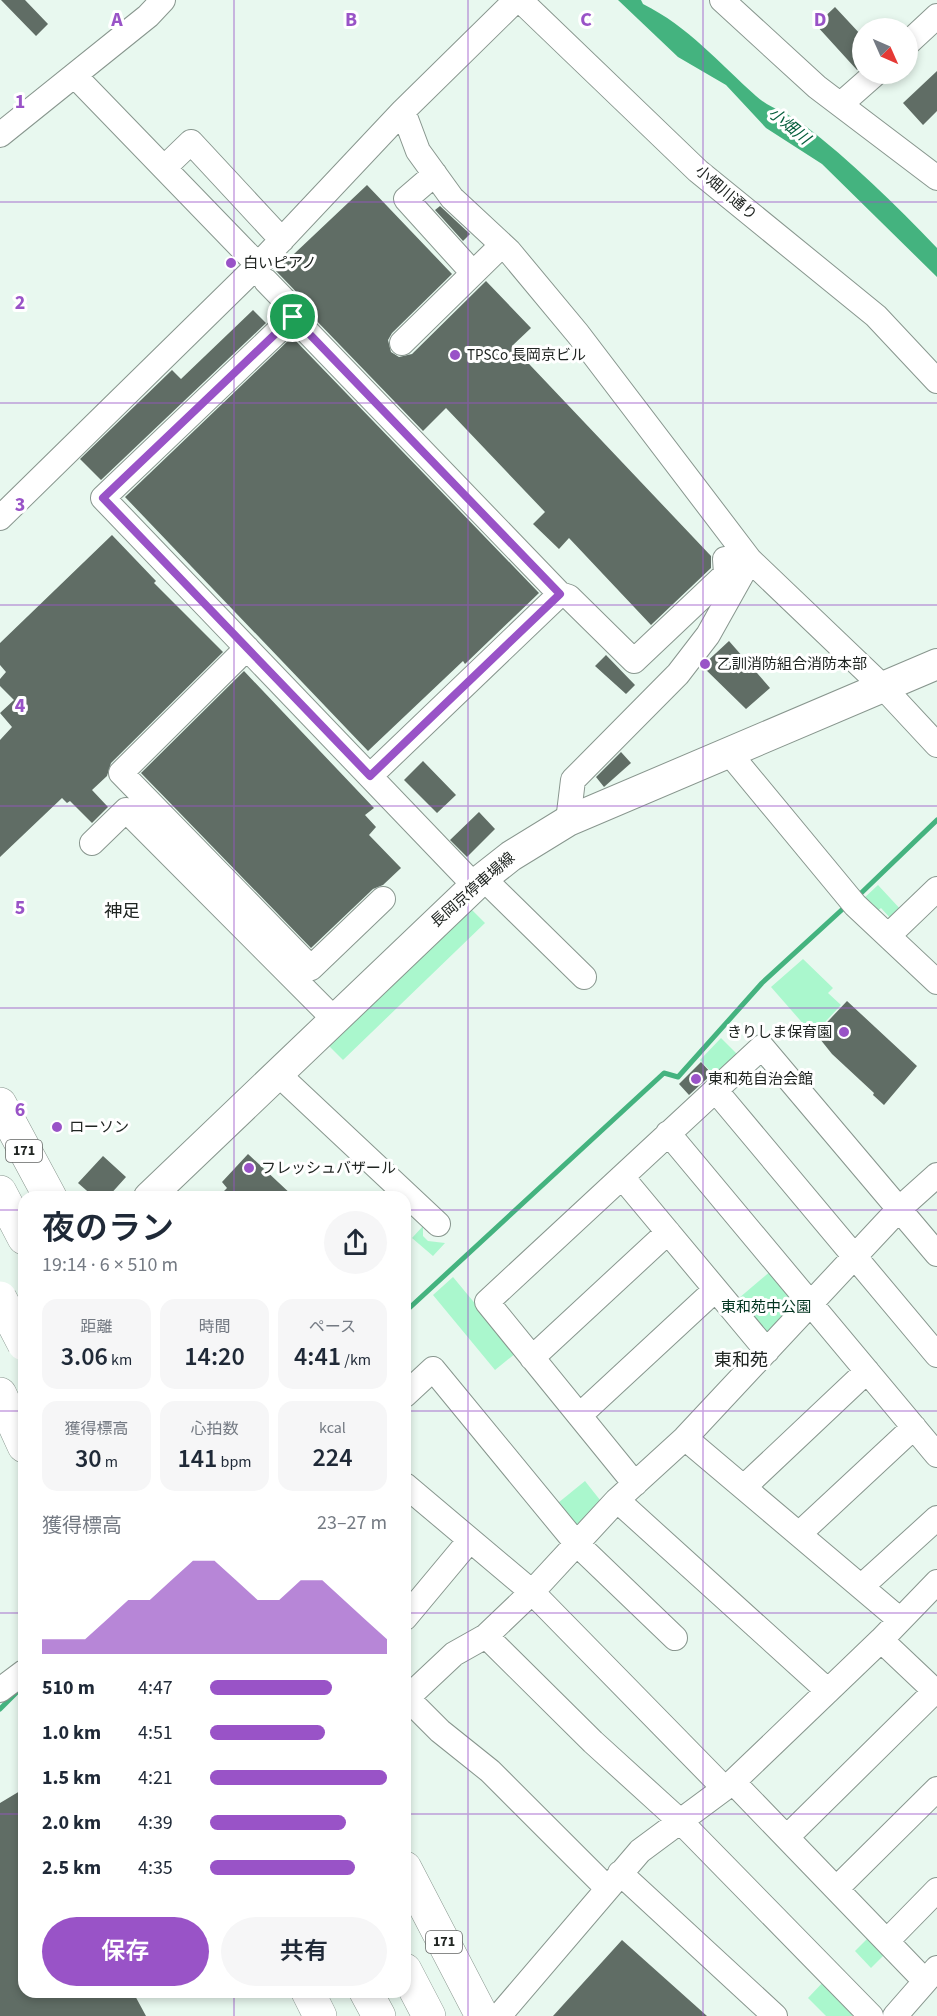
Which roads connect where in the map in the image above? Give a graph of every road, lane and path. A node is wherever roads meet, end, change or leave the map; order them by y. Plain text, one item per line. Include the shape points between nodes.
1 (164, 0) edge
2 (518, 0) edge
3 (722, 0) edge
4 (937, 16) edge
5 (918, 34) edge
6 (75, 76) junction
7 (864, 84) edge
8 (841, 104) junction
9 (403, 111) junction
10 (0, 135) edge
11 (164, 168) junction
12 (435, 174) junction
13 (937, 178) edge
14 (282, 240) junction
15 (502, 244) junction
16 (262, 273) junction
17 (473, 273) junction
18 (293, 317) junction
19 (402, 344) dead end
20 (937, 381) edge
21 (0, 518) edge
22 (725, 559) dead end
23 (750, 560) junction
24 (560, 594) junction
25 (247, 648) junction
26 (937, 664) edge
27 (883, 687) junction
28 (937, 745) edge
29 (730, 754) junction
30 (370, 776) junction
31 (568, 821) junction
32 (92, 843) dead end
33 (479, 882) junction
34 (937, 889) edge
35 (383, 900) dead end
36 (888, 936) junction
37 (584, 977) dead end
38 (937, 982) edge
39 (334, 1019) junction
40 (277, 1073) junction
41 (716, 1090) junction
42 (0, 1104) edge
43 (668, 1134) junction
44 (937, 1175) edge
45 (622, 1177) junction
46 (47, 1191) edge
47 (155, 1191) edge
48 (403, 1191) edge
49 (0, 1192) edge
50 (411, 1199) edge
51 (899, 1209) junction
52 (438, 1224) dead end
53 (18, 1226) edge
54 (668, 1232) junction
55 (937, 1254) edge
56 (855, 1257) junction
57 (715, 1290) junction
58 (0, 1298) edge
59 (811, 1304) junction
60 (18, 1318) edge
61 (18, 1332) edge
62 (0, 1334) edge
63 (767, 1351) junction
64 (937, 1355) edge
65 (532, 1358) junction
66 (867, 1371) junction
67 (411, 1389) edge
68 (0, 1394) edge
69 (580, 1415) junction
70 (914, 1427) junction
71 (18, 1433) edge
72 (685, 1438) junction
73 (937, 1455) edge
74 (635, 1484) junction
75 (744, 1487) junction
76 (411, 1491) edge
77 (617, 1500) junction
78 (937, 1518) edge
79 (799, 1534) junction
80 (470, 1540) junction
81 (576, 1543) junction
82 (937, 1582) edge
83 (862, 1586) junction
84 (531, 1592) junction
85 (411, 1611) edge
86 (899, 1619) junction
87 (486, 1636) junction
88 (675, 1638) dead end
89 (881, 1640) junction
90 (18, 1676) edge
91 (0, 1690) edge
92 (828, 1690) junction
93 (936, 1692) edge
94 (411, 1694) edge
95 (411, 1704) edge
96 (728, 1785) junction
97 (937, 1789) edge
98 (681, 1822) junction
99 (787, 1837) junction
100 (411, 1880) edge
101 (613, 1881) junction
102 (837, 1888) junction
103 (937, 1890) edge
104 (888, 1940) junction
105 (931, 1974) edge
106 (411, 1982) edge
107 (311, 1998) edge
108 (369, 1998) edge
109 (867, 2015) edge
110 (320, 2016) edge
111 (379, 2016) edge
112 (429, 2016) edge
113 (482, 2016) edge
114 (499, 2016) edge
115 (775, 2016) edge
116 (895, 2016) edge

1 - 6 street
2 - 9 street
2 - 20 street, 小畑川通り via 698,171 876,316
3 - 8 street via 816,87
4 - 5 street
6 - 10 street
6 - 11 street
7 - 8 street
8 - 13 street
9 - 12 street via 418,151
9 - 14 street
11 - 14 street via 190,142
11 - 16 street
12 - 15 street via 452,198
12 - 17 street via 406,199
14 - 16 street
15 - 17 street
15 - 23 street via 578,334
16 - 18 street via 297,313
16 - 21 street
17 - 19 street
18 - 24 street
18 - 25 street via 103,498
22 - 24 street via 726,574 634,661 569,597
23 - 27 street
23 - 31 street via 708,635 678,674 573,780
24 - 30 street
25 - 30 street
25 - 35 street via 121,773 310,968
26 - 27 main road, 長岡京停車場線
27 - 28 street
27 - 29 main road, 長岡京停車場線
29 - 31 main road, 長岡京停車場線
29 - 36 street via 851,901
30 - 33 street
31 - 33 main road, 長岡京停車場線
32 - 39 street via 126,810
33 - 37 street
33 - 39 main road, 長岡京停車場線
34 - 36 street
36 - 38 street
39 - 40 main road, 長岡京停車場線
40 - 47 main road, 長岡京停車場線
40 - 48 street
41 - 43 street
41 - 51 street via 762,1047
41 - 56 street
42 - 46 highway, 171
43 - 45 street
43 - 59 street
44 - 51 street
45 - 54 street
45 - 65 street via 487,1302
49 - 53 highway
50 - 52 street
51 - 55 street
51 - 56 street
54 - 57 street
54 - 65 street
56 - 59 street
56 - 64 street
57 - 63 street
57 - 69 street
58 - 61 highway, bridge
59 - 63 street
59 - 66 street
60 - 62 main road
63 - 72 street
65 - 69 street
66 - 70 street
66 - 75 street
67 - 81 street via 433,1369
68 - 71 highway
69 - 74 street
70 - 73 street
70 - 79 street
72 - 74 street
72 - 75 street
74 - 77 street
75 - 79 street
76 - 80 street
77 - 81 street
77 - 92 street
78 - 83 street
79 - 83 street
80 - 84 street
80 - 85 street
81 - 84 street
81 - 88 street
82 - 86 street
83 - 86 street
84 - 87 street
84 - 96 street
86 - 89 street
87 - 94 street via 454,1654
87 - 98 street
89 - 92 street
89 - 93 street
90 - 91 street
92 - 96 street
93 - 99 street
95 - 101 street
96 - 98 street
96 - 99 street
97 - 102 street
98 - 101 street via 640,1851
98 - 109 street
99 - 102 street
100 - 113 highway, 171
101 - 114 street
101 - 115 street
102 - 104 street
103 - 104 street
104 - 105 street
105 - 116 street
106 - 112 highway
107 - 110 highway
108 - 111 highway

